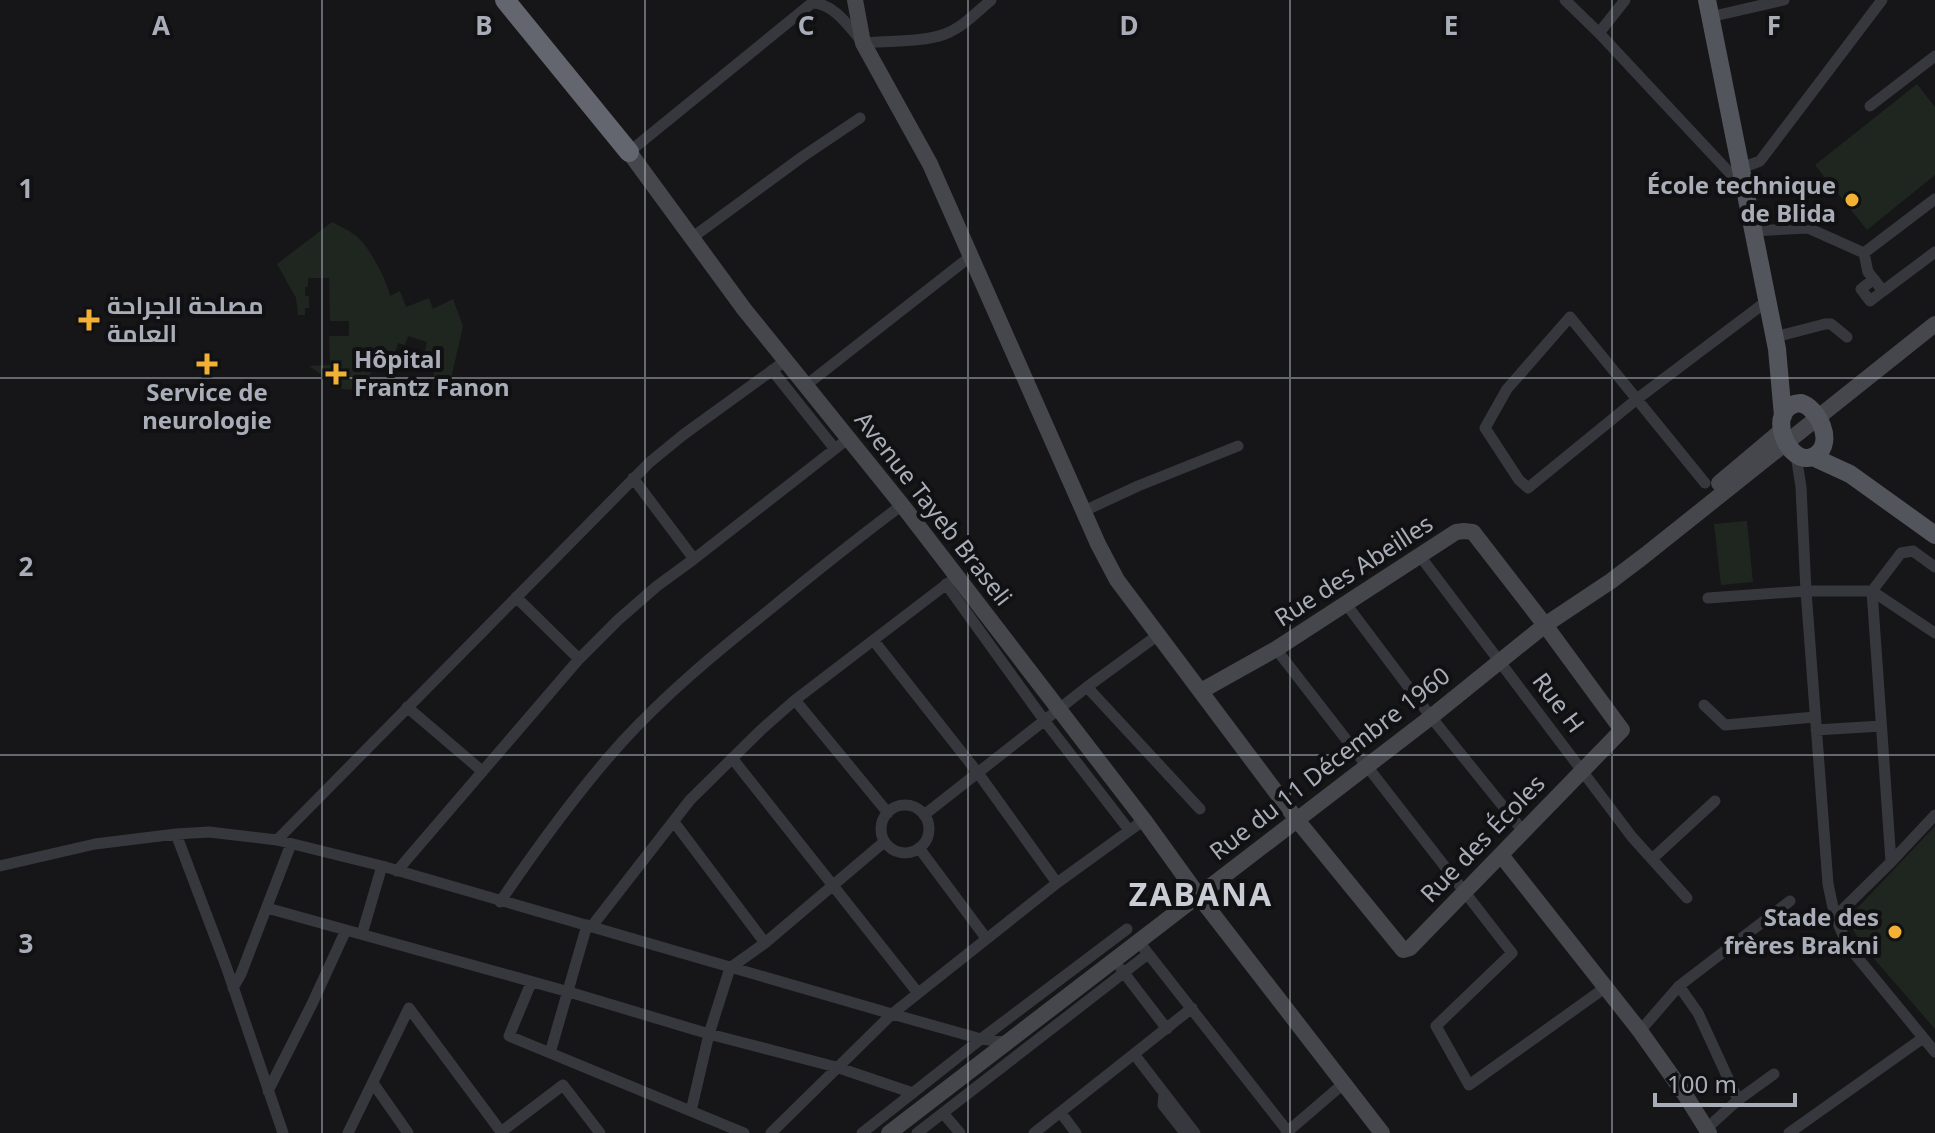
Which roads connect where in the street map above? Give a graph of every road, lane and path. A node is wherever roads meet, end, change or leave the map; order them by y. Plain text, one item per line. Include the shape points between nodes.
1 (505, 0) edge
2 (520, 0) edge
3 (1565, 0) edge
4 (1625, 0) edge
5 (1777, 0) edge
6 (1784, 0) edge
7 (1882, 0) edge
8 (989, 1) edge
9 (856, 6) edge
10 (1708, 8) edge
11 (837, 15) junction
12 (1599, 33) junction
13 (863, 43) junction
14 (1935, 56) edge
15 (1870, 106) dead end
16 (860, 118) dead end
17 (629, 152) junction
18 (1741, 178) junction
19 (1935, 199) edge
20 (1752, 231) junction
21 (693, 237) junction
22 (1935, 252) edge
23 (1864, 253) junction
24 (971, 256) junction
25 (1767, 301) junction
26 (1935, 315) edge
27 (1935, 324) edge
28 (1935, 334) edge
29 (1847, 337) dead end
30 (1776, 343) junction
31 (779, 365) junction
32 (805, 386) junction
33 (1637, 399) junction
34 (1808, 405) junction
35 (1782, 423) junction
36 (1824, 437) junction
37 (849, 438) junction
38 (1238, 446) dead end
39 (835, 449) junction
40 (1803, 456) junction
41 (1850, 474) junction
42 (633, 478) junction
43 (1705, 483) dead end
44 (902, 505) junction
45 (1084, 511) junction
46 (1935, 535) edge
47 (1420, 556) junction
48 (694, 559) junction
49 (1935, 567) edge
50 (951, 581) junction
51 (1611, 581) junction
52 (1806, 591) junction
53 (1872, 591) junction
54 (516, 597) junction
55 (1708, 598) dead end
56 (1346, 604) junction
57 (1545, 625) junction
58 (1935, 633) edge
59 (1158, 635) junction
60 (874, 641) junction
61 (1276, 649) junction
62 (579, 659) junction
63 (1500, 662) junction
64 (1087, 687) junction
65 (1201, 691) junction
66 (795, 700) junction
67 (1704, 705) dead end
68 (407, 707) junction
69 (1051, 715) junction
70 (1431, 717) junction
71 (1815, 717) junction
72 (1881, 726) junction
73 (1816, 730) junction
74 (732, 758) junction
75 (1366, 767) junction
76 (482, 771) junction
77 (1581, 771) junction
78 (978, 773) junction
79 (1715, 801) dead end
80 (1200, 809) dead end
81 (888, 813) junction
82 (924, 815) junction
83 (1935, 815) edge
84 (1144, 820) junction
85 (1297, 820) junction
86 (674, 822) junction
87 (1129, 830) junction
88 (1523, 831) junction
89 (176, 834) junction
90 (277, 840) junction
91 (884, 842) junction
92 (291, 844) junction
93 (919, 848) junction
94 (1501, 855) junction
95 (1652, 859) junction
96 (1891, 862) junction
97 (0, 866) edge
98 (382, 866) junction
99 (397, 871) junction
100 (1057, 883) junction
101 (833, 887) junction
102 (1465, 892) junction
103 (1198, 895) junction
104 (1687, 898) dead end
105 (1790, 901) dead end
106 (500, 902) junction
107 (267, 908) junction
108 (1835, 917) junction
109 (589, 926) junction
110 (1127, 929) dead end
111 (346, 930) junction
112 (362, 934) junction
113 (986, 938) junction
114 (765, 943) junction
115 (1144, 948) junction
116 (1120, 967) junction
117 (730, 968) junction
118 (531, 983) junction
119 (1679, 986) junction
120 (1606, 987) junction
121 (233, 988) junction
122 (569, 992) junction
123 (918, 993) junction
124 (1192, 1008) junction
125 (892, 1014) junction
126 (1167, 1029) junction
127 (1640, 1031) junction
128 (709, 1034) junction
129 (1923, 1038) junction
130 (981, 1039) junction
131 (1006, 1042) junction
132 (1935, 1052) edge
133 (550, 1053) junction
134 (1134, 1054) junction
135 (836, 1067) junction
136 (1774, 1074) dead end
137 (373, 1083) junction
138 (1343, 1084) junction
139 (268, 1091) junction
140 (913, 1093) junction
141 (1164, 1093) junction
142 (1738, 1100) junction
143 (691, 1111) junction
144 (943, 1113) junction
145 (1061, 1113) junction
146 (1707, 1131) edge
147 (502, 1132) edge
148 (283, 1133) edge
149 (348, 1133) edge
150 (408, 1133) edge
151 (600, 1133) edge
152 (744, 1133) edge
153 (771, 1133) edge
154 (862, 1133) edge
155 (889, 1133) edge
156 (917, 1133) edge
157 (960, 1133) edge
158 (1034, 1133) edge
159 (1076, 1133) edge
160 (1185, 1133) edge
161 (1195, 1133) edge
162 (1288, 1133) edge
163 (1382, 1133) edge
164 (1789, 1133) edge

1 - 17 highway
2 - 17 highway via 616,126
3 - 12 street
4 - 12 street
5 - 6 street
5 - 10 street
7 - 18 street via 1760,161
8 - 13 street via 948,33
9 - 11 street
9 - 13 main road
10 - 18 main road
11 - 13 street
11 - 17 street via 821,3 804,8
12 - 18 street
13 - 24 main road via 930,164
14 - 15 street
16 - 21 street
17 - 21 main road, Avenue Tayeb Braseli
18 - 20 main road
19 - 23 street
20 - 23 street via 1808,228
20 - 25 main road
21 - 31 main road, Avenue Tayeb Braseli
22 - 23 street via 1870,301 1861,289 1874,279
24 - 32 street
24 - 45 main road
25 - 30 main road
25 - 33 street
26 - 34 main road via 1829,398
27 - 51 main road, Rue du 11 Décembre 1960
28 - 36 main road via 1852,399
29 - 30 street via 1825,324
30 - 34 main road via 1792,385
30 - 35 main road
31 - 32 main road, Avenue Tayeb Braseli
31 - 39 street
31 - 42 street
32 - 37 main road, Avenue Tayeb Braseli
33 - 33 street via 1528,488 1485,428 1507,389 1570,317
33 - 43 street
34 - 35 main road via 1791,404
34 - 36 main road
35 - 40 main road via 1785,440
35 - 51 main road, Rue du 11 Décembre 1960 via 1637,551
36 - 40 main road via 1821,450
36 - 41 main road
37 - 39 street
37 - 44 main road, Avenue Tayeb Braseli
38 - 45 street
39 - 48 street
40 - 41 main road
40 - 51 main road, Rue du 11 Décembre 1960 via 1760,473 1647,562
40 - 52 street
41 - 46 main road
42 - 48 street
42 - 54 street
44 - 50 main road, Avenue Tayeb Braseli
44 - 106 street via 716,653 635,729 547,833
45 - 59 main road via 1117,580
47 - 56 main road, Rue des Abeilles
47 - 57 main road, Rue des Abeilles via 1456,532 1473,532
47 - 63 street, Rue H
48 - 62 street via 647,594
49 - 53 street via 1913,551 1901,553
50 - 60 street
50 - 69 main road, Avenue Tayeb Braseli
51 - 57 main road, Rue du 11 Décembre 1960
52 - 53 street
52 - 55 street
52 - 71 street
53 - 58 street
53 - 72 street
54 - 62 street
54 - 68 street
56 - 61 main road, Rue des Abeilles
56 - 70 street
57 - 63 main road, Rue du 11 Décembre 1960
57 - 77 main road, Rue des Écoles via 1622,730
59 - 64 street
59 - 65 main road
60 - 66 street
60 - 78 street
61 - 65 main road, Rue des Abeilles
61 - 75 street
62 - 76 street
63 - 70 main road, Rue du 11 Décembre 1960
63 - 77 street, Rue H
64 - 69 street
64 - 80 street
65 - 85 main road
66 - 74 street
66 - 81 street
67 - 71 street via 1725,725
68 - 76 street
68 - 90 street
69 - 78 street
69 - 84 main road, Avenue Tayeb Braseli
69 - 87 street
70 - 75 main road, Rue du 11 Décembre 1960
70 - 88 street
71 - 73 street
72 - 73 street
72 - 96 street
73 - 108 street
74 - 86 street
74 - 101 street
75 - 85 main road, Rue du 11 Décembre 1960
75 - 102 street
76 - 99 street
77 - 88 main road, Rue des Écoles
77 - 95 street, Rue H
78 - 82 street
78 - 100 street
79 - 95 street
81 - 82 street via 910,806
81 - 91 street via 881,827
82 - 93 street via 928,836
83 - 96 street
84 - 87 street
84 - 103 main road, Avenue Tayeb Braseli
85 - 102 main road, Rue des Écoles via 1403,950
85 - 103 main road, Rue du 11 Décembre 1960
86 - 109 street
86 - 114 street
87 - 100 street
88 - 94 main road, Rue des Écoles
89 - 90 street
89 - 97 street via 95,844
89 - 121 street
90 - 92 street
91 - 93 street via 900,853
91 - 101 street
92 - 98 street
92 - 107 street
93 - 113 street
94 - 102 main road, Rue des Écoles
94 - 120 main road
95 - 104 street, Rue H
96 - 108 street
98 - 99 street
98 - 112 street
99 - 106 street
100 - 113 street
101 - 114 street
101 - 123 street
102 - 120 street via 1512,953 1436,1026 1469,1085
103 - 115 main road, Rue du 11 Décembre 1960
103 - 138 main road, Avenue Tayeb Braseli
105 - 119 street
106 - 109 street
107 - 111 street
107 - 121 street
108 - 129 street via 1848,946
109 - 117 street
109 - 122 street
110 - 130 street
111 - 112 street
111 - 139 street
112 - 118 street
113 - 123 street
114 - 117 street
115 - 116 main road, Rue du 11 Décembre 1960
115 - 124 street
116 - 126 street
116 - 131 main road, Rue du 11 Décembre 1960
116 - 144 street
117 - 125 street
117 - 128 street
118 - 122 street
118 - 133 street via 509,1036
119 - 127 street
119 - 142 street via 1698,1013
120 - 127 main road
121 - 139 street
122 - 128 street
122 - 133 street
123 - 125 street
124 - 126 street
124 - 162 street
125 - 130 street
125 - 135 street
126 - 134 street
127 - 146 main road
128 - 135 street
128 - 143 street
129 - 132 street
129 - 164 street
130 - 131 street
130 - 140 street
131 - 155 main road, Rue du 11 Décembre 1960
133 - 143 street
134 - 141 street
134 - 145 street
135 - 140 street
135 - 153 street
136 - 142 street
137 - 147 street via 409,1008
137 - 149 street
137 - 150 street
138 - 162 street
138 - 163 main road, Avenue Tayeb Braseli
139 - 148 street
140 - 154 street
141 - 160 street via 1163,1105
141 - 161 street
142 - 146 street
143 - 152 street
144 - 156 street
144 - 157 street
145 - 158 street
145 - 159 street
147 - 151 street via 563,1085

